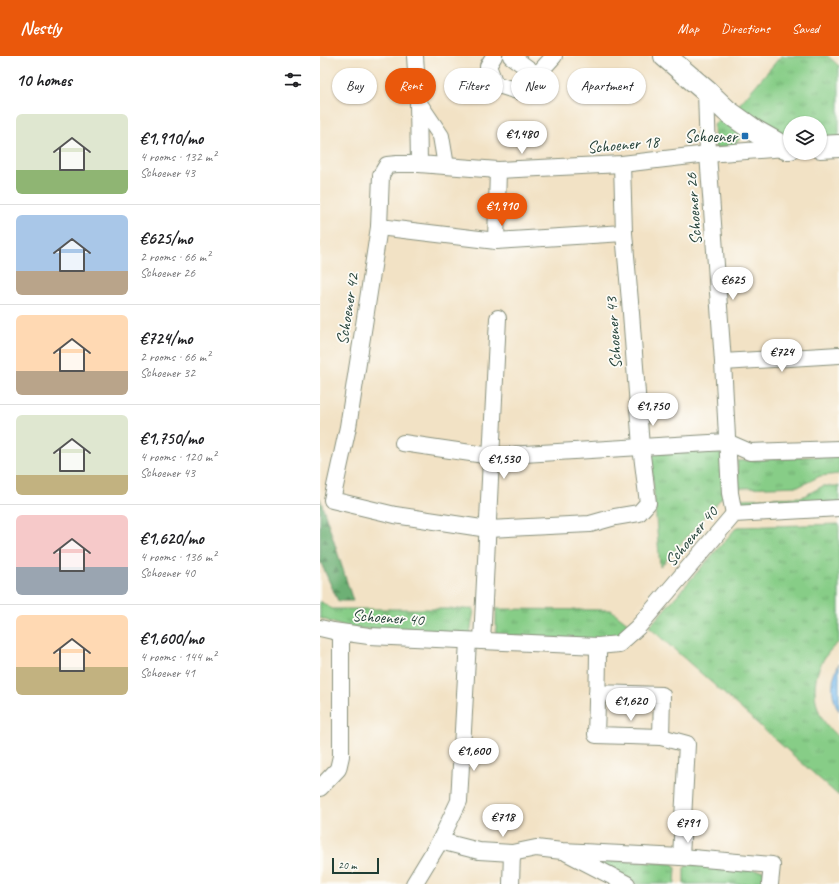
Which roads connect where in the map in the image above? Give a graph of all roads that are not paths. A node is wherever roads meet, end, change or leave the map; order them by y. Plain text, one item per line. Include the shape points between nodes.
1 (415, 56) edge
2 (494, 56) edge
3 (510, 56) edge
4 (554, 56) edge
5 (665, 56) edge
6 (416, 68) edge
7 (527, 68) edge
8 (543, 68) edge
9 (511, 89) edge
10 (706, 91) junction
11 (418, 104) edge
12 (419, 104) edge
13 (783, 146) edge
14 (839, 146) edge
15 (827, 147) edge
16 (783, 148) edge
17 (708, 154) junction
18 (419, 164) junction
19 (622, 164) junction
20 (446, 166) junction
21 (498, 170) junction
22 (379, 228) junction
23 (624, 233) junction
24 (496, 241) junction
25 (498, 318) dead end
26 (839, 355) edge
27 (723, 362) junction
28 (727, 442) junction
29 (402, 444) dead end
30 (640, 447) junction
31 (839, 449) edge
32 (491, 456) junction
33 (839, 508) edge
34 (734, 514) junction
35 (488, 529) junction
36 (320, 628) edge
37 (341, 632) junction
38 (475, 641) junction
39 (598, 646) junction
40 (597, 693) junction
41 (661, 737) junction
42 (320, 788) edge
43 (440, 841) junction
44 (562, 851) junction
45 (512, 853) junction
46 (681, 857) junction
47 (414, 884) edge
48 (510, 884) edge
49 (627, 884) edge
50 (770, 884) edge

1 - 6 street
2 - 9 street via 488,66 495,84
3 - 7 street
4 - 8 street
5 - 10 street
10 - 13 street via 727,111
10 - 17 street, Schoener 26
11 - 18 street
12 - 20 street via 441,136
14 - 15 street
16 - 17 street, Schoener 18
17 - 19 street, Schoener 18
17 - 27 street, Schoener 26
18 - 20 street, Schoener 18
18 - 22 street, Schoener 42 via 387,165 381,175
19 - 21 street, Schoener 18
19 - 23 street, Schoener 43
20 - 21 street, Schoener 18
21 - 24 street
22 - 24 street
22 - 35 street, Schoener 42 via 348,427 332,500 395,515
23 - 24 street
23 - 30 street, Schoener 43
25 - 32 street
26 - 27 street
27 - 28 street, Schoener 26
28 - 30 street
28 - 31 street via 750,452
28 - 34 street, Schoener 26
29 - 32 street
30 - 32 street
30 - 35 street, Schoener 43 via 648,503 639,513 590,524
32 - 35 street
33 - 34 street, Schoener 40
34 - 39 street, Schoener 40 via 638,627 619,644
35 - 38 street
36 - 37 street, Schoener 40
37 - 38 street, Schoener 40 via 368,636
37 - 42 street via 341,756 338,768
38 - 39 street, Schoener 40
38 - 43 street via 459,801
39 - 40 street
40 - 41 street via 662,695
40 - 41 street via 596,735
41 - 46 street via 687,744
43 - 45 street via 479,851
43 - 47 street
44 - 45 street via 536,848
44 - 46 street
44 - 49 street
45 - 48 street
46 - 50 street via 772,865

